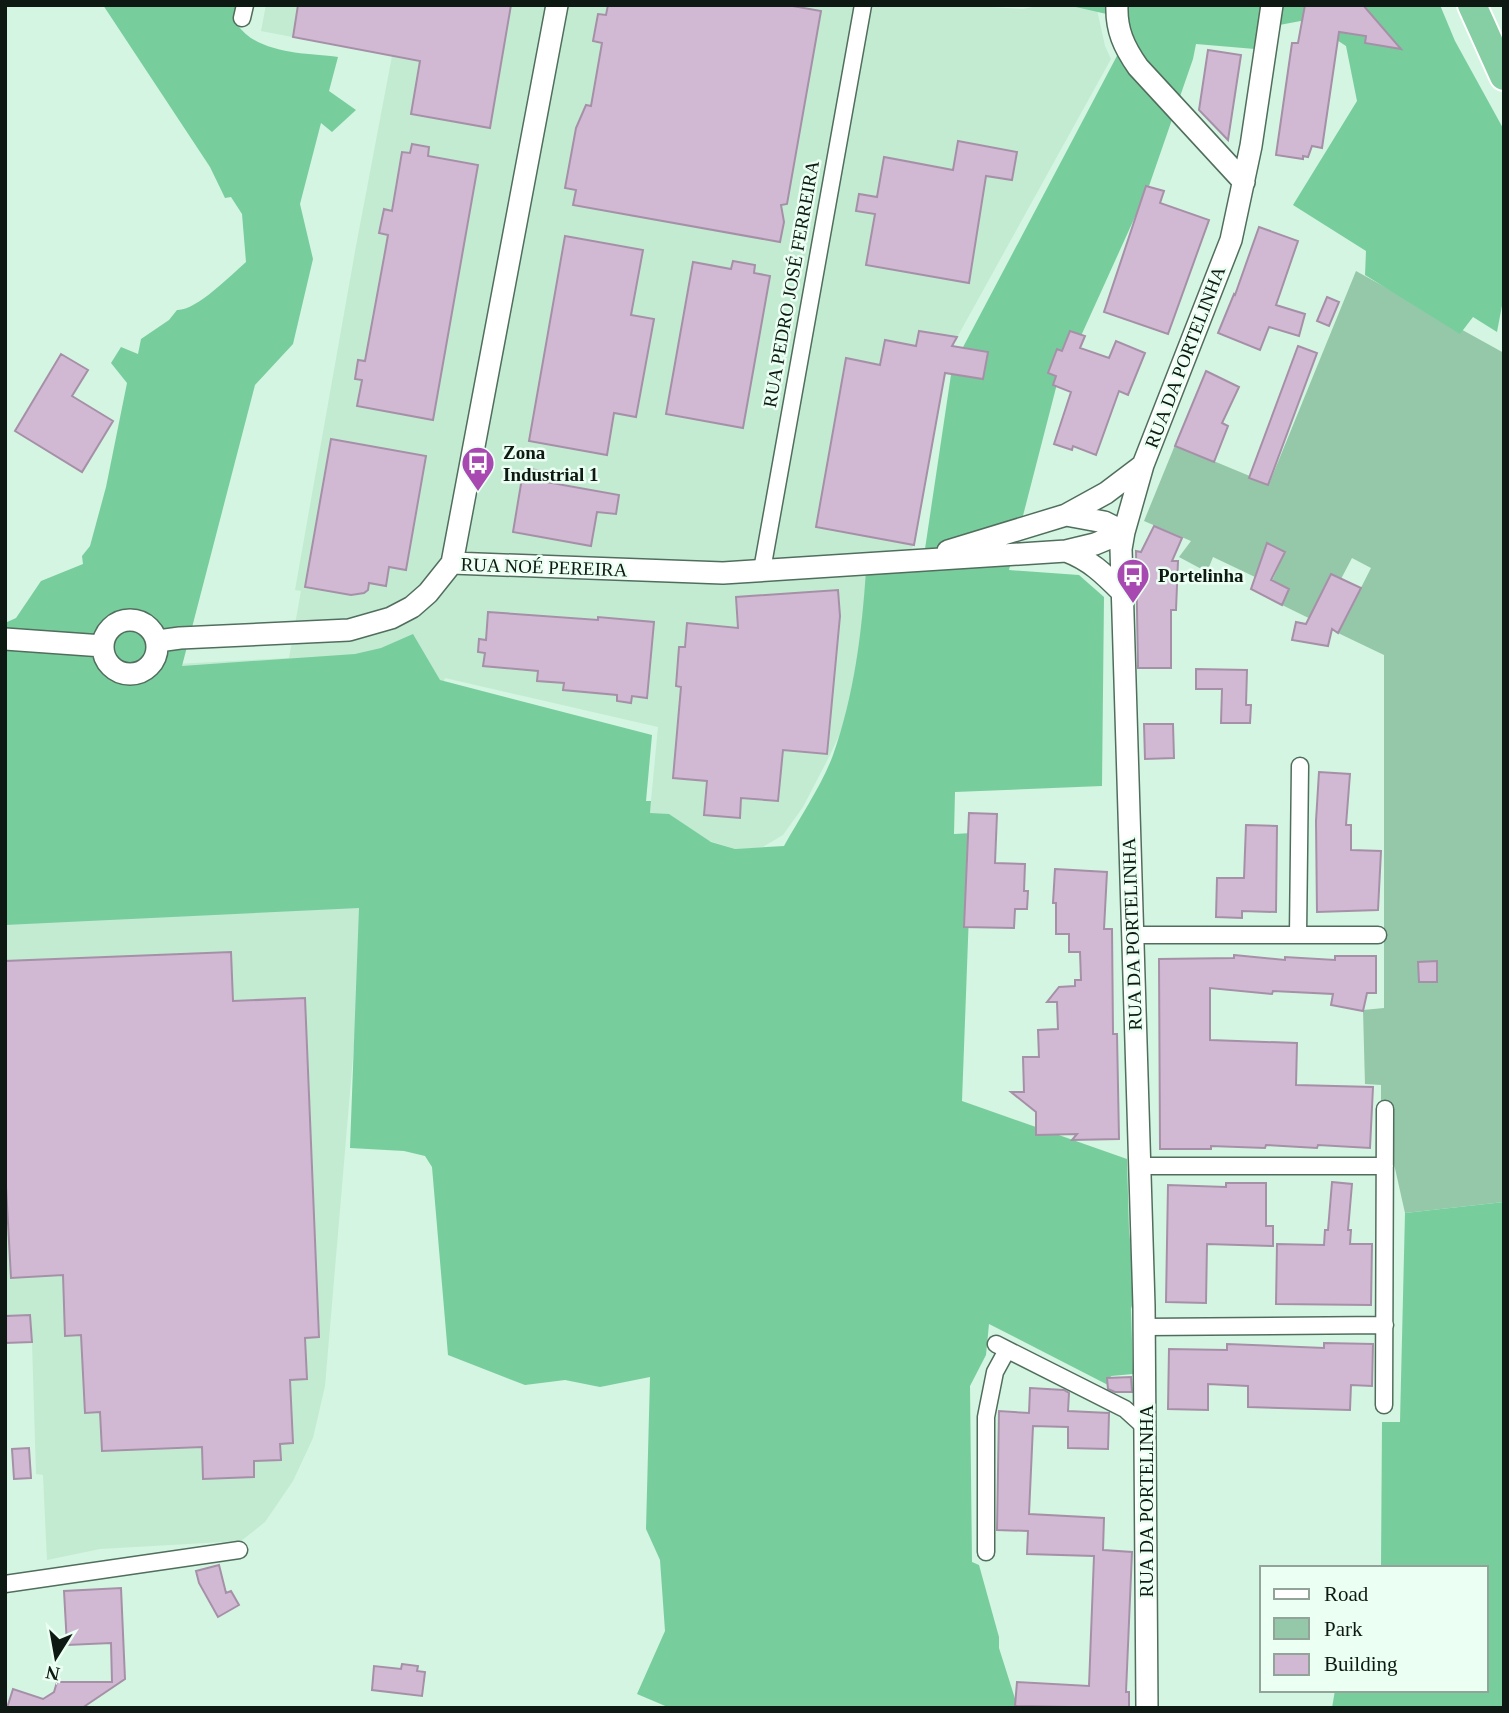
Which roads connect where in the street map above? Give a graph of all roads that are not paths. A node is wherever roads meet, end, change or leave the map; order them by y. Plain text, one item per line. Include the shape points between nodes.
1 (557, 5) edge
2 (863, 5) edge
3 (1117, 5) edge
4 (1272, 5) edge
5 (1472, 5) edge
6 (1504, 76) edge
7 (1244, 181) junction
8 (1143, 465) junction
9 (1066, 515) junction
10 (1124, 532) junction
11 (1066, 551) junction
12 (913, 561) junction
13 (452, 563) junction
14 (762, 570) junction
15 (1122, 592) junction
16 (5, 639) edge
17 (158, 641) junction
18 (103, 646) junction
19 (1300, 766) dead end
20 (1132, 935) junction
21 (1298, 935) junction
22 (1378, 935) dead end
23 (1385, 1109) dead end
24 (1139, 1166) junction
25 (1385, 1166) junction
26 (1385, 1325) junction
27 (1145, 1327) junction
28 (1384, 1405) dead end
29 (1146, 1428) junction
30 (239, 1550) dead end
31 (986, 1552) dead end
32 (5, 1584) edge
33 (1147, 1708) edge

1 - 13 street
2 - 14 street, RUA PEDRO JOSÉ FERREIRA
3 - 7 street via 1123,46 1138,67
4 - 7 street, RUA DA PORTELINHA
5 - 6 highway
7 - 8 street, RUA DA PORTELINHA via 1231,240
8 - 9 street, RUA NOÉ PEREIRA
8 - 10 street, RUA DA PORTELINHA
9 - 10 street, RUA NOÉ PEREIRA via 1104,522
9 - 12 street, RUA NOÉ PEREIRA
10 - 11 street, RUA NOÉ PEREIRA
10 - 15 street, RUA DA PORTELINHA
11 - 12 street, RUA NOÉ PEREIRA
11 - 15 street via 1097,566
12 - 14 street, RUA NOÉ PEREIRA
13 - 14 street, RUA NOÉ PEREIRA via 678,573
13 - 17 street, RUA NOÉ PEREIRA via 412,607 349,630
15 - 20 street, RUA DA PORTELINHA
16 - 18 street
17 - 18 street via 149,626 132,619 109,629
17 - 18 street via 155,659 133,674 108,664
19 - 21 street
20 - 21 street
20 - 24 street, RUA DA PORTELINHA
21 - 22 street
23 - 25 street
24 - 25 street
24 - 27 street, RUA DA PORTELINHA
25 - 26 street
26 - 27 street
26 - 28 street
27 - 29 street, RUA DA PORTELINHA
29 - 31 street via 1125,1409 1002,1347 986,1417
29 - 33 street, RUA DA PORTELINHA
30 - 32 street

